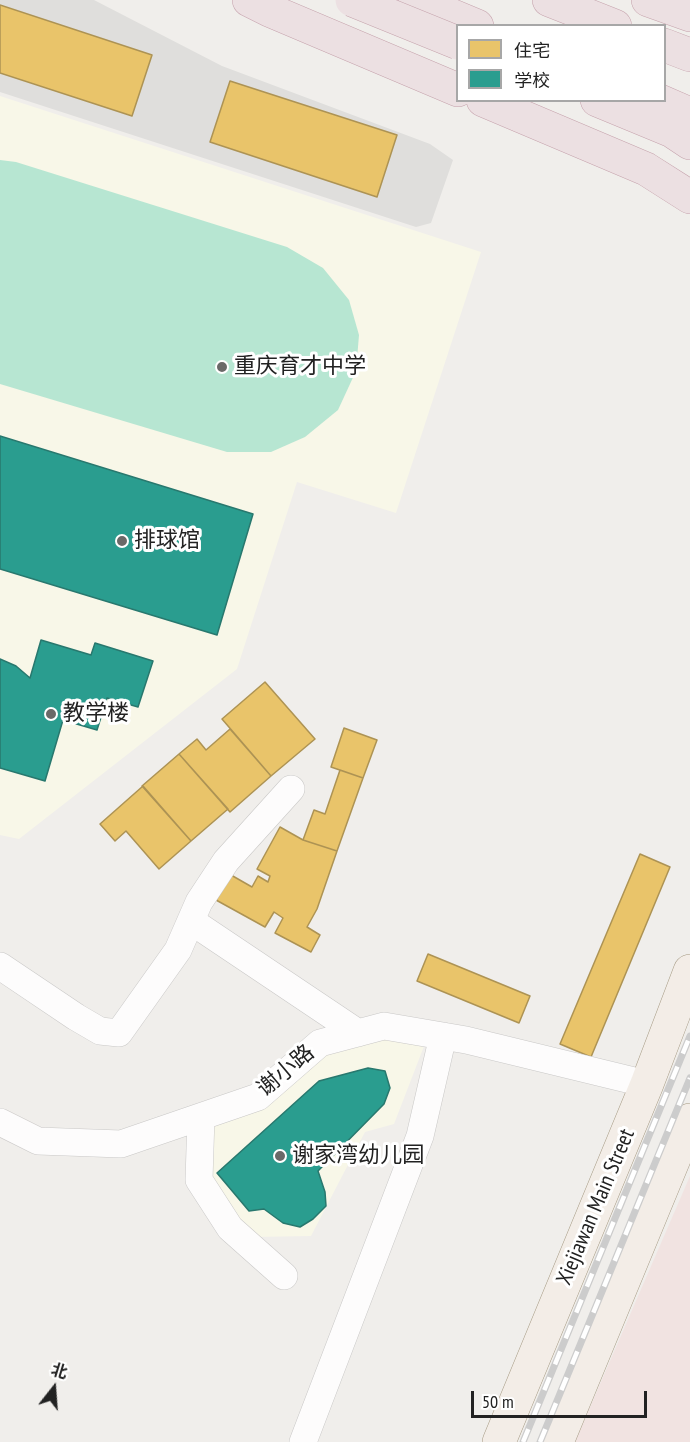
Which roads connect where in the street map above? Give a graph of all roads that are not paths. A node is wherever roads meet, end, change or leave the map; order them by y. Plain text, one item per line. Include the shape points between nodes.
1 (249, 0) edge
2 (352, 0) edge
3 (415, 0) edge
4 (549, 0) edge
5 (648, 0) edge
6 (690, 15) edge
7 (472, 24) edge
8 (610, 24) edge
9 (456, 42) edge
10 (666, 46) edge
11 (690, 55) edge
12 (456, 89) edge
13 (488, 102) edge
14 (602, 102) edge
15 (663, 102) edge
16 (690, 114) edge
17 (690, 143) edge
18 (690, 197) edge
19 (291, 789) dead end
20 (191, 921) junction
21 (0, 966) edge
22 (690, 971) edge
23 (358, 1033) junction
24 (443, 1036) junction
25 (647, 1084) junction
26 (201, 1117) junction
27 (690, 1120) edge
28 (0, 1122) edge
29 (679, 1170) edge
30 (284, 1276) dead end
31 (303, 1442) edge
32 (498, 1442) edge
33 (557, 1442) edge

1 - 12 highway
2 - 9 highway, bridge
3 - 7 highway
4 - 8 highway
5 - 6 highway
10 - 11 highway
13 - 18 highway via 646,169
14 - 17 highway via 672,131
15 - 16 highway
19 - 20 street via 226,861
20 - 21 street via 178,950 119,1033 100,1031
20 - 23 street
22 - 25 main road, Xiejiawan Main Street
23 - 24 street, 谢小路 via 384,1026
23 - 26 street, 谢小路 via 320,1043 258,1097
24 - 25 street, 谢小路
24 - 31 street via 420,1136
25 - 32 main road, Xiejiawan Main Street
26 - 28 street, 谢小路 via 121,1144 38,1141
26 - 30 street via 200,1180 230,1228
27 - 29 main road
29 - 33 main road

